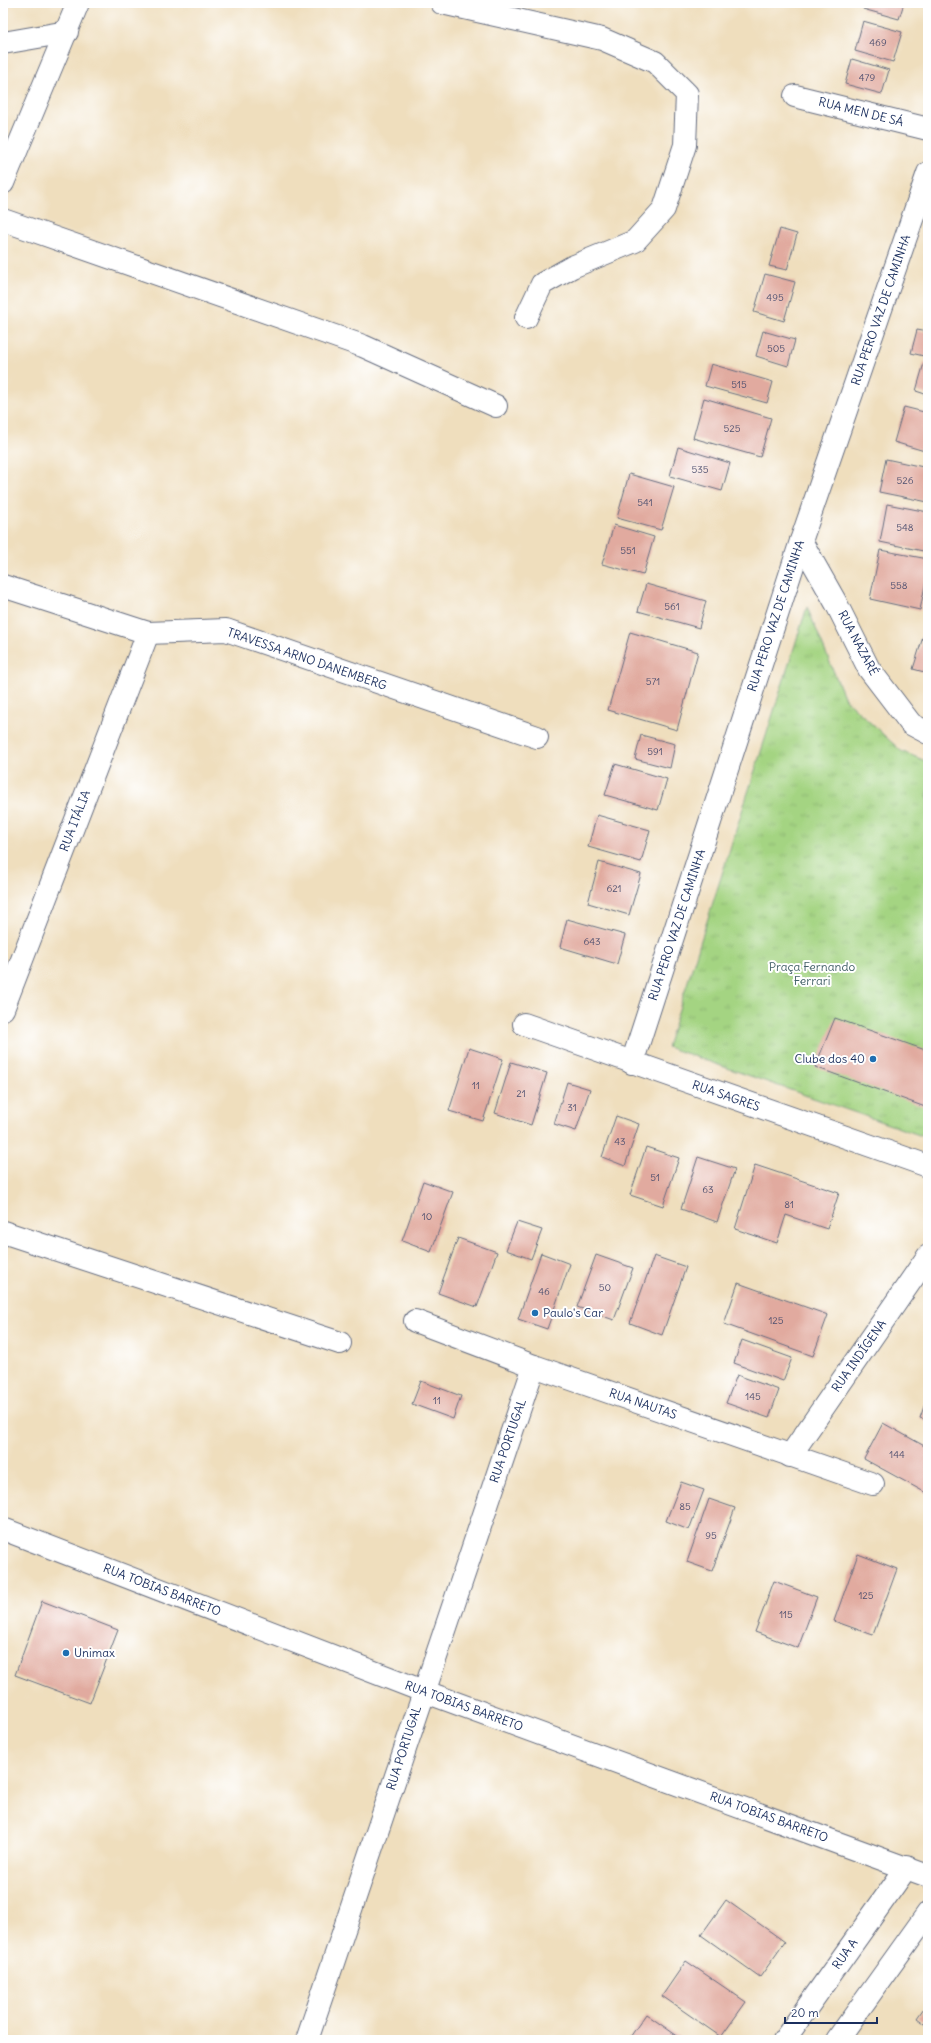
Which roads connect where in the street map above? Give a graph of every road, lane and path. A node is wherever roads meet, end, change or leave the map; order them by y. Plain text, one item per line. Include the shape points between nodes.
1 (78, 3) edge
2 (442, 3) edge
3 (66, 32) junction
4 (3, 43) edge
5 (795, 96) dead end
6 (928, 129) edge
7 (928, 173) edge
8 (3, 183) edge
9 (3, 220) edge
10 (526, 318) dead end
11 (496, 406) dead end
12 (801, 541) junction
13 (3, 586) edge
14 (148, 633) junction
15 (928, 733) edge
16 (538, 737) dead end
17 (3, 1009) edge
18 (524, 1024) dead end
19 (632, 1063) junction
20 (928, 1166) edge
21 (3, 1232) edge
22 (928, 1256) edge
23 (415, 1321) dead end
24 (340, 1343) dead end
25 (534, 1366) junction
26 (790, 1456) junction
27 (873, 1484) dead end
28 (3, 1529) edge
29 (424, 1691) junction
30 (907, 1867) junction
31 (928, 1876) edge
32 (928, 1913) edge
33 (307, 2040) edge
34 (784, 2040) edge
35 (837, 2040) edge

1 - 3 street
2 - 10 street via 602,39 655,62 687,94 685,145 664,209 635,241 572,267 542,284
3 - 4 street
3 - 8 street
5 - 6 street, RUA MEN DE SÁ
7 - 12 street, RUA PERO VAZ DE CAMINHA
9 - 11 street via 363,346
12 - 15 street, RUA NAZARÉ via 836,602 869,669 910,724
12 - 19 street, RUA PERO VAZ DE CAMINHA
13 - 14 street, TRAVESSA ARNO DANEMBERG
14 - 16 street, TRAVESSA ARNO DANEMBERG via 226,630
14 - 17 street, RUA ITÁLIA
18 - 19 street, RUA SAGRES
19 - 20 street, RUA SAGRES
21 - 24 street
22 - 26 street, RUA INDÍGENA
23 - 25 street, RUA NAUTAS
25 - 26 street, RUA NAUTAS
25 - 29 street, RUA PORTUGAL
26 - 27 street, RUA NAUTAS
28 - 29 street, RUA TOBIAS BARRETO
29 - 30 street, RUA TOBIAS BARRETO
29 - 33 street, RUA PORTUGAL
30 - 31 street, RUA TOBIAS BARRETO
30 - 34 street, RUA A
32 - 35 street

